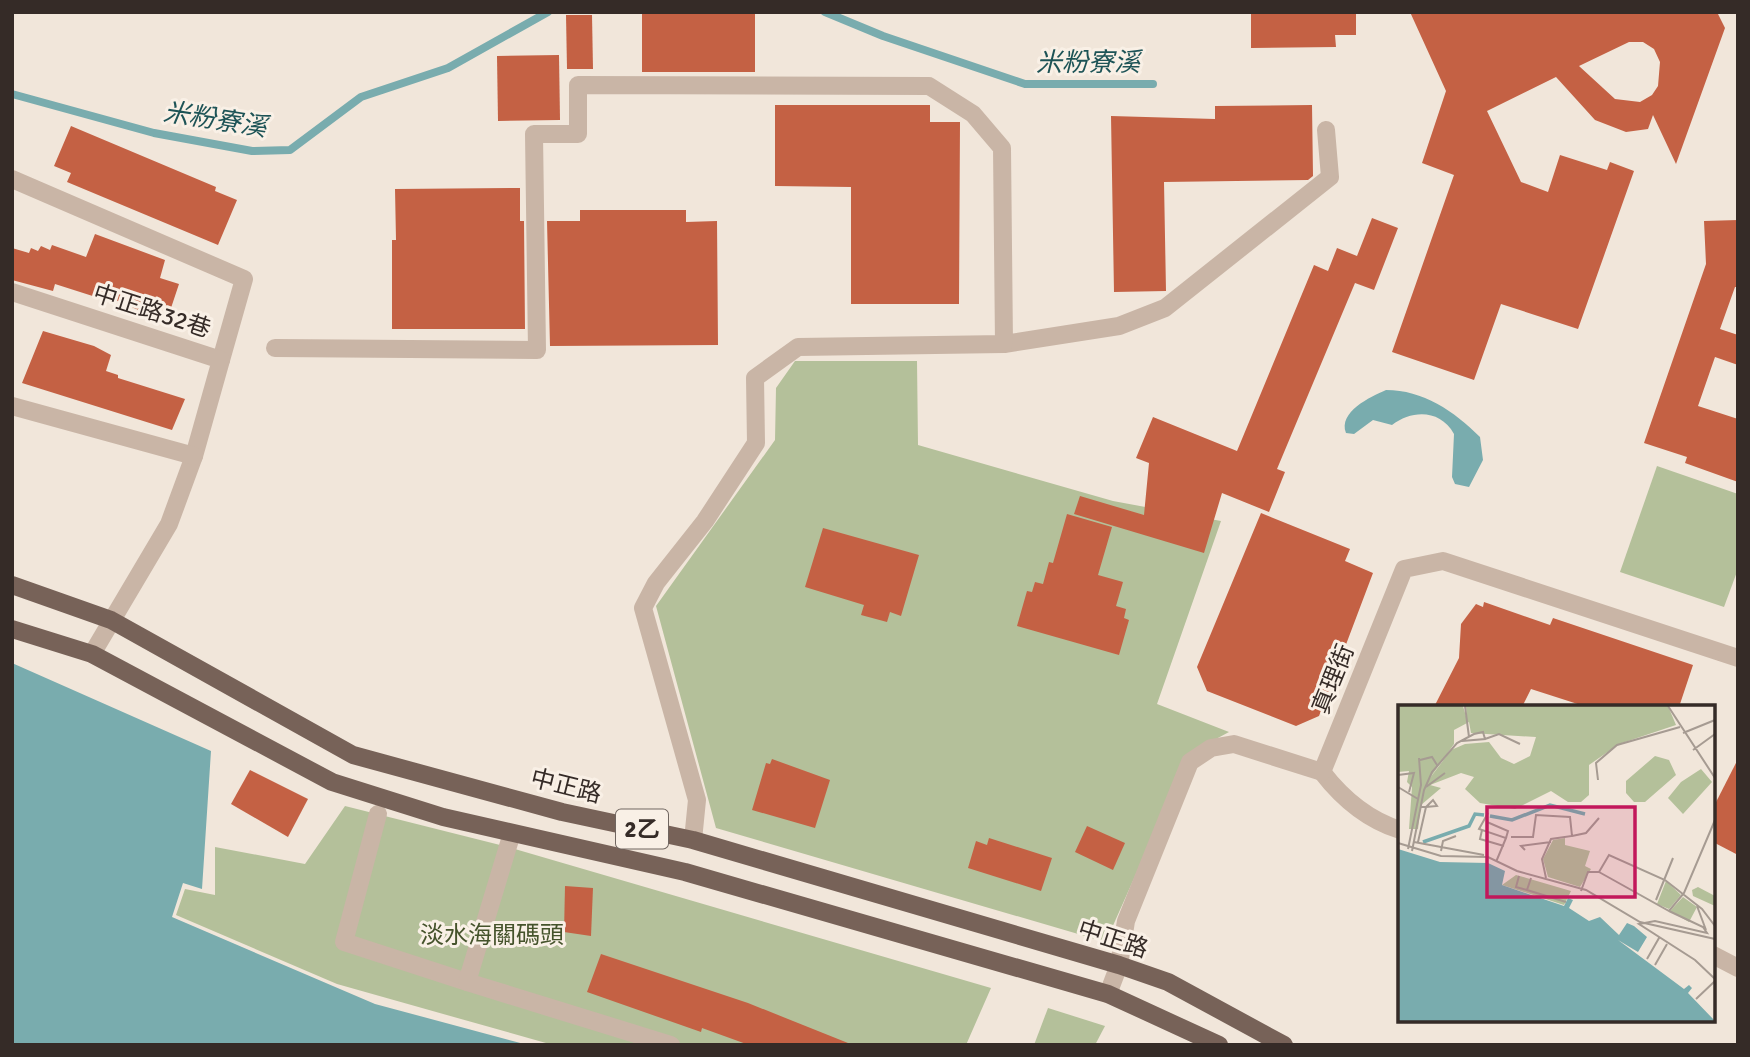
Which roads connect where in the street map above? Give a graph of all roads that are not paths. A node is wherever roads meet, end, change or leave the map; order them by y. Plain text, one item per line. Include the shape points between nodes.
1 (1326, 131) dead end
2 (12, 179) edge
3 (12, 292) edge
4 (1004, 344) junction
5 (275, 348) dead end
6 (221, 360) junction
7 (12, 406) edge
8 (194, 456) junction
9 (12, 585) edge
10 (111, 620) junction
11 (12, 629) edge
12 (92, 653) junction
13 (1738, 658) edge
14 (1322, 772) junction
15 (378, 814) dead end
16 (1398, 829) edge
17 (512, 833) junction
18 (692, 841) junction
19 (1715, 956) edge
20 (1119, 965) junction
21 (1738, 968) edge
22 (467, 982) junction
23 (1108, 994) junction
24 (671, 1045) edge
25 (1219, 1045) edge
26 (1284, 1045) edge

1 - 4 street via 1330,177 1165,308 1119,326
2 - 6 street via 244,279
3 - 6 street, 中正路32巷
4 - 5 street via 1002,148 974,114 929,86 578,85 578,134 534,134 537,350
4 - 18 street via 798,346 755,378 756,443 643,608 697,800
6 - 8 street, 中正路32巷
7 - 8 street
8 - 10 street, 中正路32巷 via 169,524
9 - 10 main road, 中正路 / 2乙
10 - 12 street, 中正路32巷
10 - 18 main road, 中正路 / 2乙 via 353,755 562,812
11 - 12 main road, 2乙
12 - 17 main road, 2乙 via 332,782
13 - 14 street, 真理街 via 1443,561 1404,569
14 - 16 street via 1340,795 1382,824
14 - 20 street via 1234,744 1211,748 1190,762 1126,921
15 - 22 street via 344,942
17 - 22 street
17 - 23 main road, 2乙 via 685,873
18 - 20 main road, 中正路 / 2乙
19 - 21 street
20 - 23 street
20 - 26 main road, 中正路 / 2乙 via 1168,982
22 - 24 street
23 - 25 main road, 2乙

